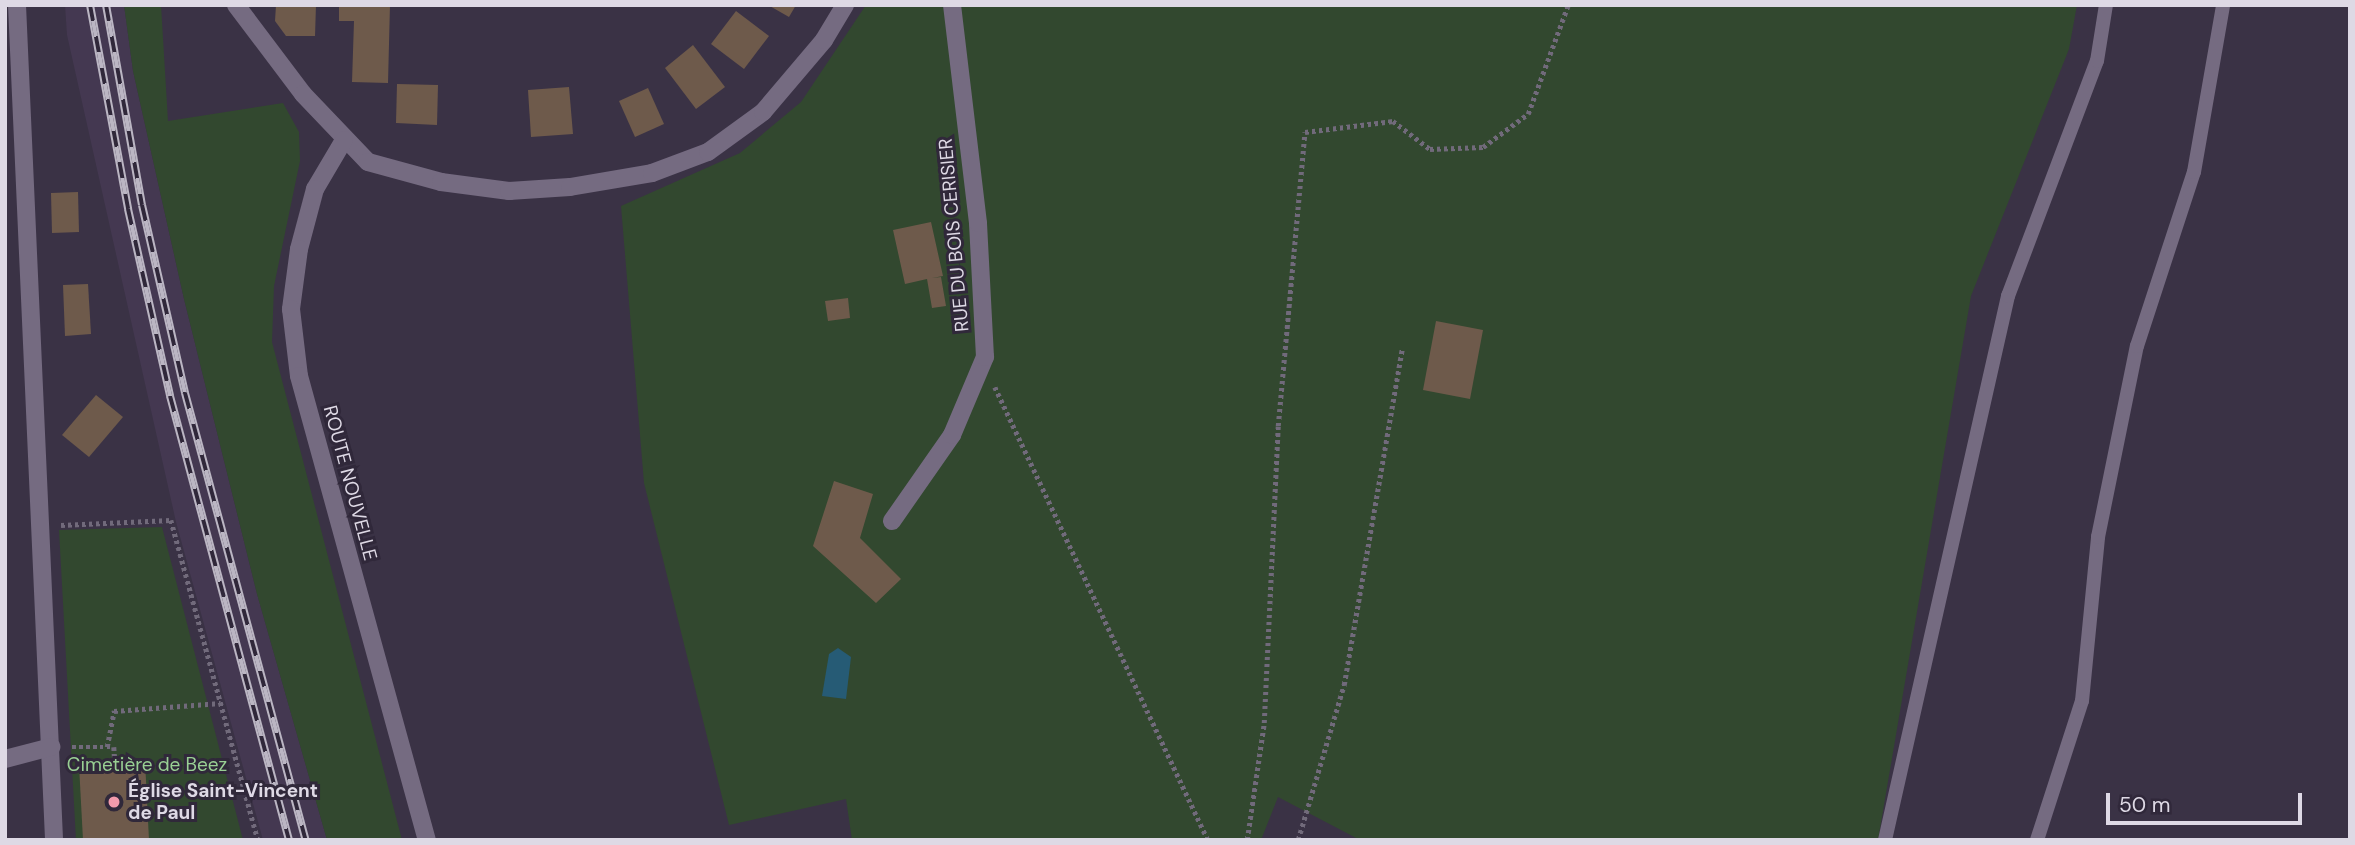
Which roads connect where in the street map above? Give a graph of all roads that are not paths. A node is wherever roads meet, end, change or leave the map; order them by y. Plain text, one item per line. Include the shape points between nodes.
1 (17, 5) edge
2 (236, 5) edge
3 (845, 5) edge
4 (952, 5) edge
5 (2106, 5) edge
6 (2223, 5) edge
7 (344, 140) junction
8 (892, 522) dead end
9 (51, 747) junction
10 (5, 759) edge
11 (54, 840) edge
12 (427, 840) edge
13 (1885, 840) edge
14 (2037, 840) edge

1 - 9 street
2 - 7 street
3 - 7 street via 824,40 763,112 708,152 652,173 570,187 509,191 441,182 368,162
4 - 8 street, RUE DU BOIS CERISIER via 978,223 985,357 952,435
5 - 13 lane via 2097,61 2008,296
6 - 14 lane via 2194,172 2137,346 2098,537 2082,701
7 - 12 street, ROUTE NOUVELLE via 315,189 299,248 291,309 299,376
9 - 10 street
9 - 11 street

